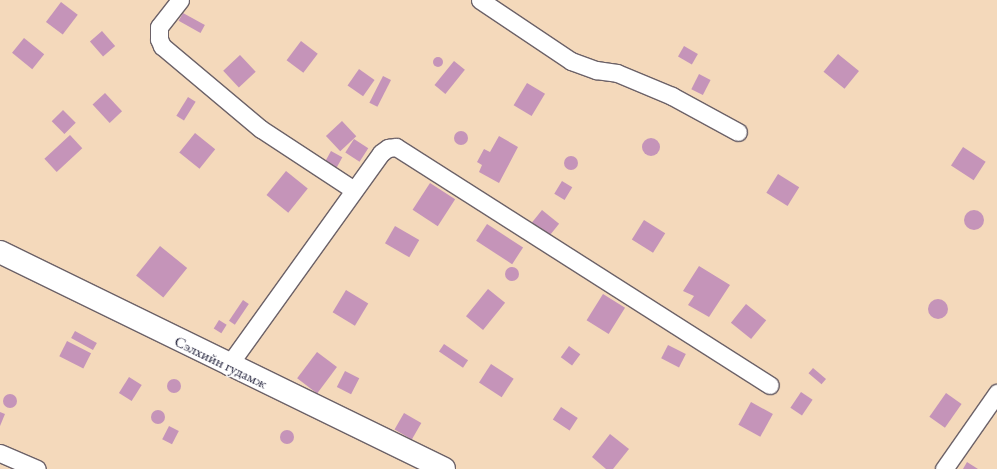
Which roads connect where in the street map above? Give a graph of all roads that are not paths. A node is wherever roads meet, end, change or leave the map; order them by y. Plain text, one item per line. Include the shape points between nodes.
1 (180, 0) edge
2 (480, 0) edge
3 (738, 132) dead end
4 (354, 190) junction
5 (0, 252) edge
6 (228, 366) junction
7 (770, 385) dead end
8 (997, 393) edge
9 (0, 453) edge
10 (37, 469) edge
11 (444, 469) edge
12 (944, 469) edge

1 - 4 street via 159,27 162,46 262,129
2 - 3 street via 571,61 596,70 617,73 665,93
4 - 6 street
4 - 7 street via 380,153 396,147
5 - 6 main road, Сэлхийн гудамж
6 - 11 main road, Сэлхийн гудамж
8 - 12 street
9 - 10 street

